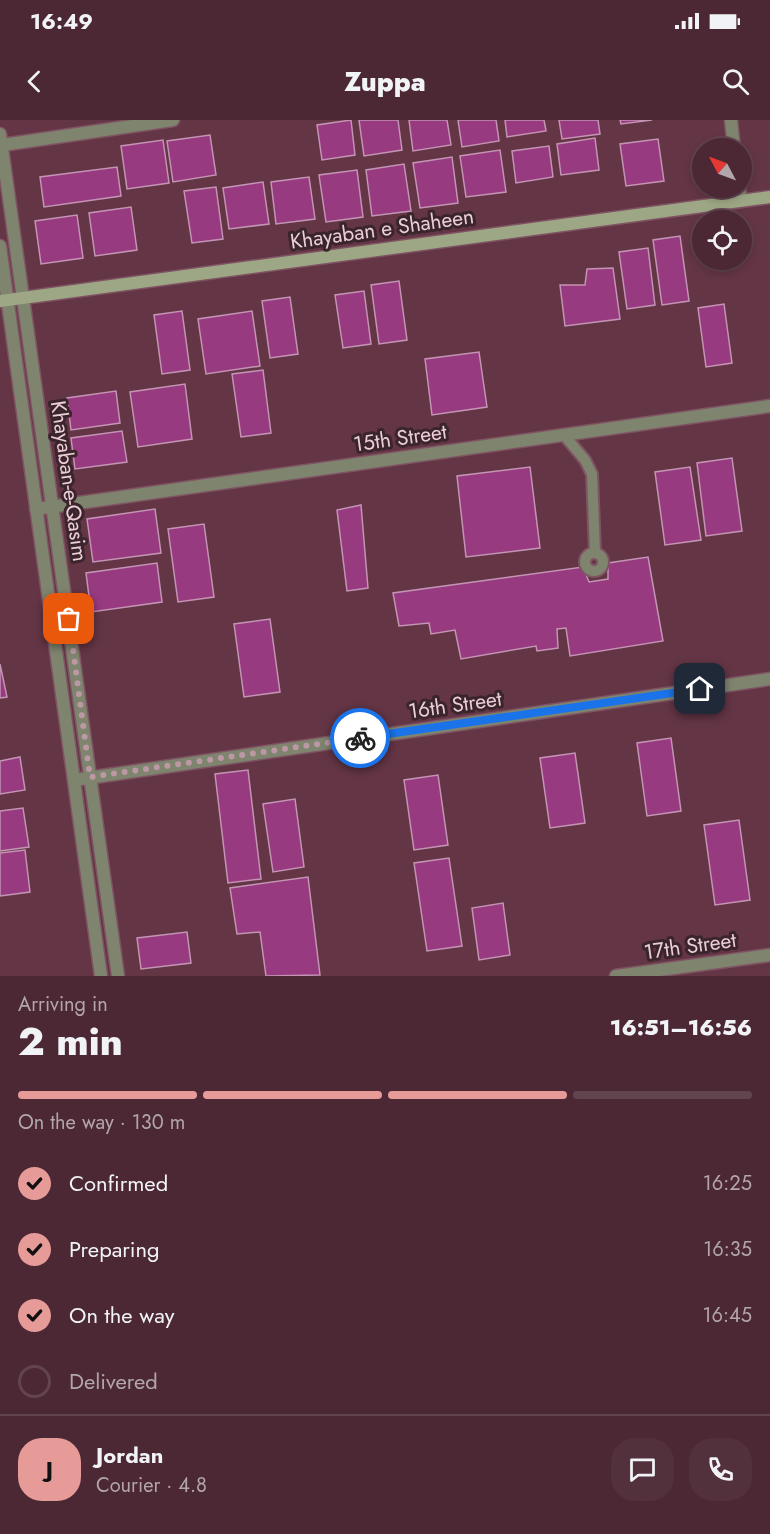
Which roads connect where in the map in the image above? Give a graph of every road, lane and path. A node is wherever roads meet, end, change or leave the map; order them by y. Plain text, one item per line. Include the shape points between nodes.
1 (173, 120) edge
2 (730, 120) edge
3 (733, 138) edge
4 (1, 139) edge
5 (770, 197) edge
6 (741, 198) edge
7 (741, 201) junction
8 (0, 246) edge
9 (23, 297) junction
10 (4, 300) edge
11 (770, 406) edge
12 (564, 435) junction
13 (54, 507) junction
14 (36, 509) junction
15 (595, 552) dead end
16 (770, 679) edge
17 (90, 777) junction
18 (74, 780) junction
19 (770, 956) edge
20 (101, 976) edge
21 (118, 976) edge
22 (616, 976) edge

1 - 4 street
2 - 3 street
4 - 9 street, Khayaban-e-Qasim
5 - 7 main road, Khayaban e Shaheen
6 - 7 street
7 - 9 main road, Khayaban e Shaheen
8 - 10 street, Khayaban-e-Qasim
9 - 10 main road, Khayaban e Shaheen
9 - 13 street, Khayaban-e-Qasim
10 - 14 street, Khayaban-e-Qasim
11 - 12 street, 15th Street
12 - 13 street, 15th Street
12 - 15 lane via 592,474
13 - 14 street, 15th Street
13 - 17 street, Khayaban-e-Qasim
14 - 18 street, Khayaban-e-Qasim
16 - 17 street, 16th Street
17 - 18 street, 16th Street
17 - 21 street, Khayaban-e-Qasim
18 - 20 street, Khayaban-e-Qasim
19 - 22 street, 17th Street

